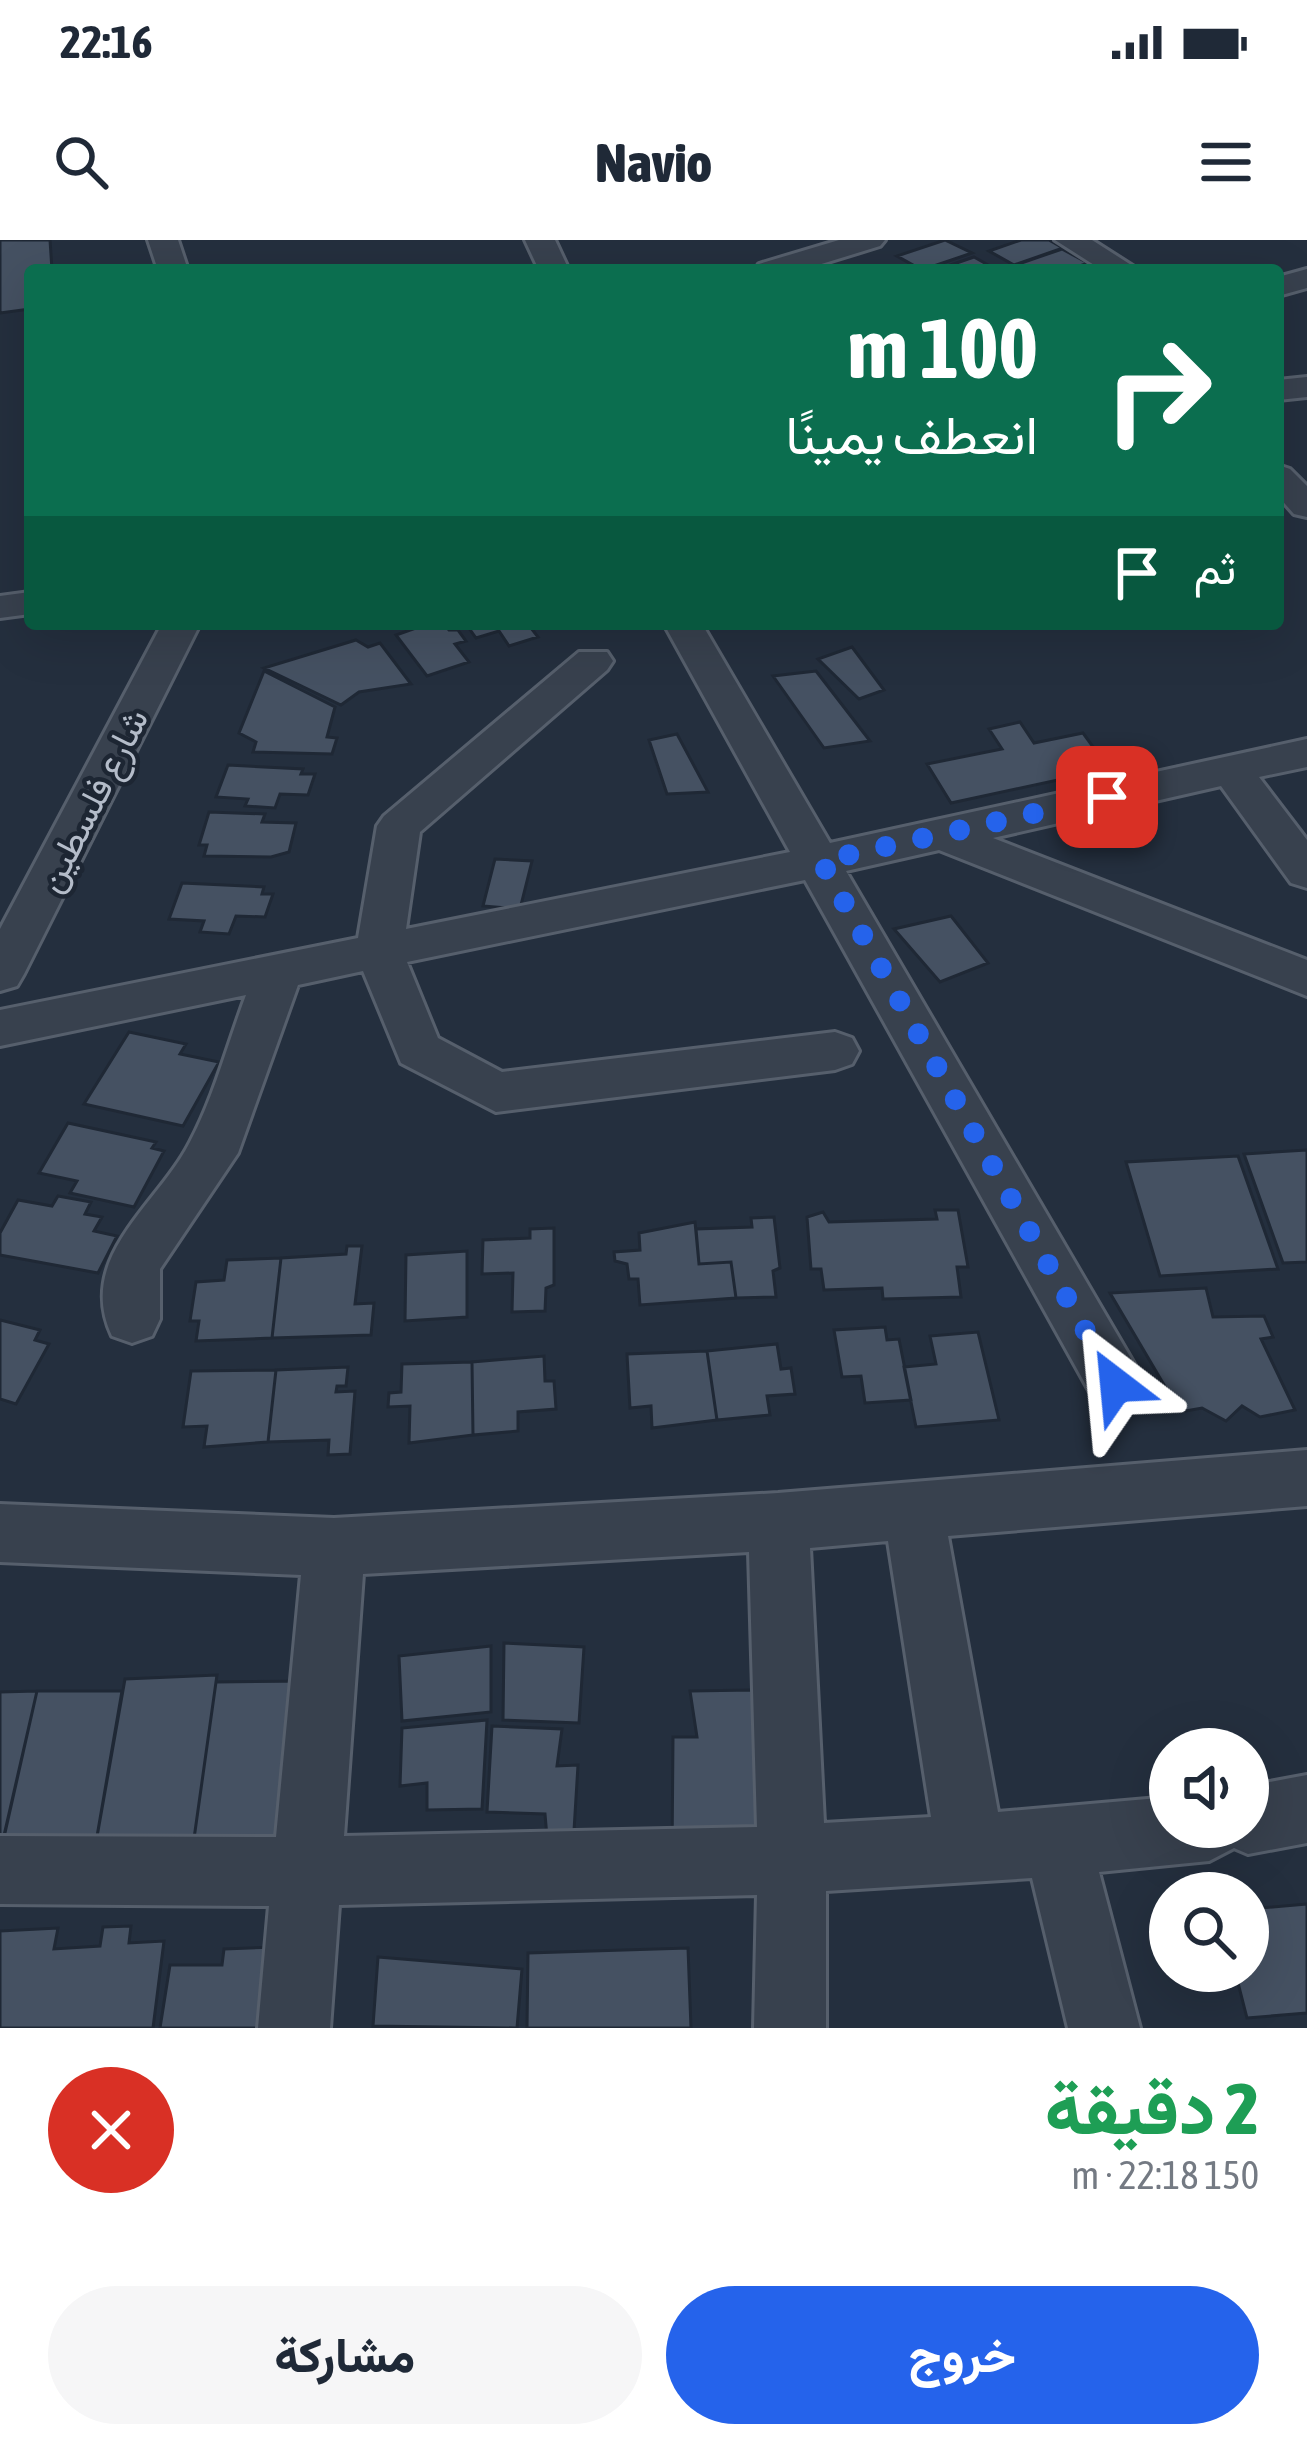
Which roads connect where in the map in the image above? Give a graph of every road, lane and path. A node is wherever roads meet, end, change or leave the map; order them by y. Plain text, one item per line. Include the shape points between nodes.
1 (1070, 240) edge
2 (864, 247) edge
3 (795, 264) edge
4 (1113, 264) edge
5 (1284, 482) edge
6 (1306, 504) edge
7 (180, 630) edge
8 (686, 630) edge
9 (593, 662) dead end
10 (1307, 753) edge
11 (1231, 770) junction
12 (941, 834) junction
13 (821, 861) junction
14 (1307, 872) edge
15 (379, 950) junction
16 (1, 971) edge
17 (279, 971) junction
18 (1307, 980) edge
19 (0, 1028) edge
20 (835, 1051) dead end
21 (131, 1319) dead end
22 (1116, 1385) dead end
23 (1307, 1478) edge
24 (913, 1509) junction
25 (778, 1522) junction
26 (0, 1533) edge
27 (334, 1547) junction
28 (1307, 1809) edge
29 (1269, 1816) edge
30 (1149, 1833) edge
31 (1057, 1842) junction
32 (971, 1851) junction
33 (792, 1861) junction
34 (0, 1870) edge
35 (310, 1873) junction
36 (294, 2028) edge
37 (790, 2028) edge
38 (1104, 2028) edge

1 - 4 street
2 - 3 street
5 - 6 street
7 - 16 street, شارع فلسطين
8 - 13 street
9 - 15 street via 399,826
10 - 11 street
11 - 12 street
11 - 14 street
12 - 13 street
12 - 18 street
13 - 15 street
13 - 22 street
15 - 17 street
15 - 20 street via 418,1049 496,1092
17 - 19 street
17 - 21 street via 212,1154 133,1264
23 - 24 street
24 - 25 street
24 - 32 street
25 - 27 street
25 - 33 street
26 - 27 street
27 - 35 street
28 - 29 street
30 - 31 street
31 - 32 street
31 - 38 street
32 - 33 street
33 - 35 street
33 - 37 street
34 - 35 street
35 - 36 street

